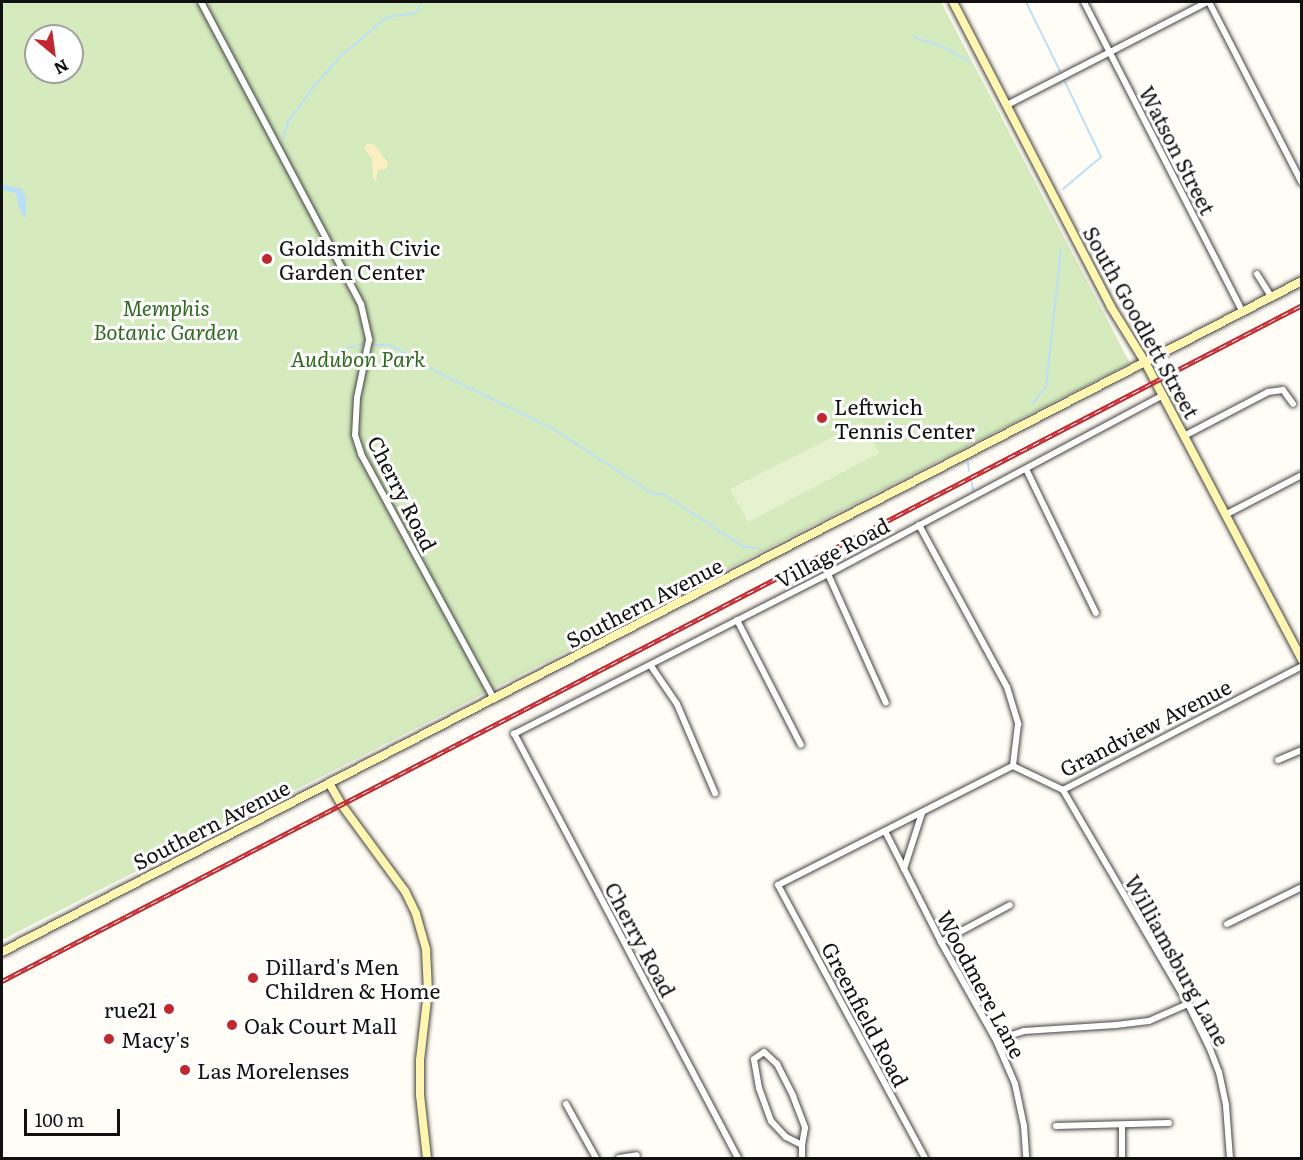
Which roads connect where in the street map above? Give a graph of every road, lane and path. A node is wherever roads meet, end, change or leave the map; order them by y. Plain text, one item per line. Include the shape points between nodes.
1 (201, 2) edge
2 (953, 2) edge
3 (1084, 2) edge
4 (1208, 2) edge
5 (1109, 51) junction
6 (1007, 105) junction
7 (1302, 183) edge
8 (1257, 274) dead end
9 (1302, 281) edge
10 (1272, 298) junction
11 (1243, 313) junction
12 (1144, 362) junction
13 (1162, 396) junction
14 (1293, 404) dead end
15 (1184, 436) junction
16 (1026, 469) junction
17 (1302, 475) edge
18 (1225, 515) junction
19 (919, 525) junction
20 (828, 574) junction
21 (1096, 613) dead end
22 (737, 620) junction
23 (1302, 660) edge
24 (651, 666) junction
25 (1302, 666) edge
26 (494, 699) junction
27 (886, 703) dead end
28 (514, 734) joint
29 (801, 745) dead end
30 (1302, 750) edge
31 (1278, 760) dead end
32 (1013, 766) junction
33 (329, 783) junction
34 (1063, 790) junction
35 (715, 793) dead end
36 (922, 812) junction
37 (885, 831) junction
38 (904, 869) junction
39 (1302, 887) edge
40 (1010, 905) dead end
41 (1227, 924) dead end
42 (941, 942) junction
43 (2, 952) edge
44 (1188, 1004) junction
45 (996, 1040) junction
46 (566, 1104) dead end
47 (1169, 1123) dead end
48 (1122, 1125) junction
49 (1056, 1126) dead end
50 (802, 1145) junction
51 (637, 1155) dead end
52 (427, 1158) edge
53 (596, 1158) edge
54 (619, 1158) edge
55 (738, 1158) edge
56 (802, 1158) edge
57 (925, 1158) edge
58 (1026, 1158) edge
59 (1122, 1158) edge
60 (1230, 1158) edge

1 - 26 street, Cherry Road via 361,304 369,340 357,398 355,435 361,454
2 - 6 street, South Goodlett Street
3 - 5 street, Watson Street
4 - 5 street
4 - 7 street
5 - 6 street
5 - 11 street, Watson Street
6 - 12 street, South Goodlett Street via 1111,307
8 - 10 street
9 - 10 street, Southern Avenue
10 - 11 street, Southern Avenue
11 - 12 street, Southern Avenue
12 - 13 street, South Goodlett Street
12 - 26 street, Southern Avenue
13 - 15 street, South Goodlett Street
13 - 16 street, Village Road
14 - 15 street via 1283,390 1268,392
15 - 18 street, South Goodlett Street
16 - 19 street, Village Road
16 - 21 street
17 - 18 street
18 - 23 street, South Goodlett Street
19 - 20 street, Village Road
19 - 32 street via 1007,687 1018,724
20 - 22 street, Village Road
20 - 27 street
22 - 24 street, Village Road
22 - 29 street
24 - 28 street, Village Road
24 - 35 street via 677,704
25 - 34 street, Grandview Avenue
26 - 33 street, Southern Avenue
28 - 55 street, Cherry Road
30 - 31 street
32 - 34 street, Grandview Avenue
32 - 36 street
33 - 43 street, Southern Avenue
33 - 52 street via 405,891 426,950 428,991 420,1060
34 - 44 street, Williamsburg Lane
36 - 37 street
36 - 38 street
37 - 38 street, Woodmere Lane
37 - 57 street, Greenfield Road via 778,885
38 - 42 street, Woodmere Lane
39 - 41 street
40 - 42 street
42 - 45 street, Woodmere Lane
44 - 45 street via 1149,1021 1024,1031
44 - 60 street, Williamsburg Lane via 1219,1072
45 - 58 street, Woodmere Lane via 1015,1084
46 - 53 street
47 - 48 street
48 - 49 street
48 - 59 street
50 - 50 street via 805,1128 793,1096 777,1064 764,1052 754,1059 771,1121 786,1137
50 - 56 street
51 - 54 street

